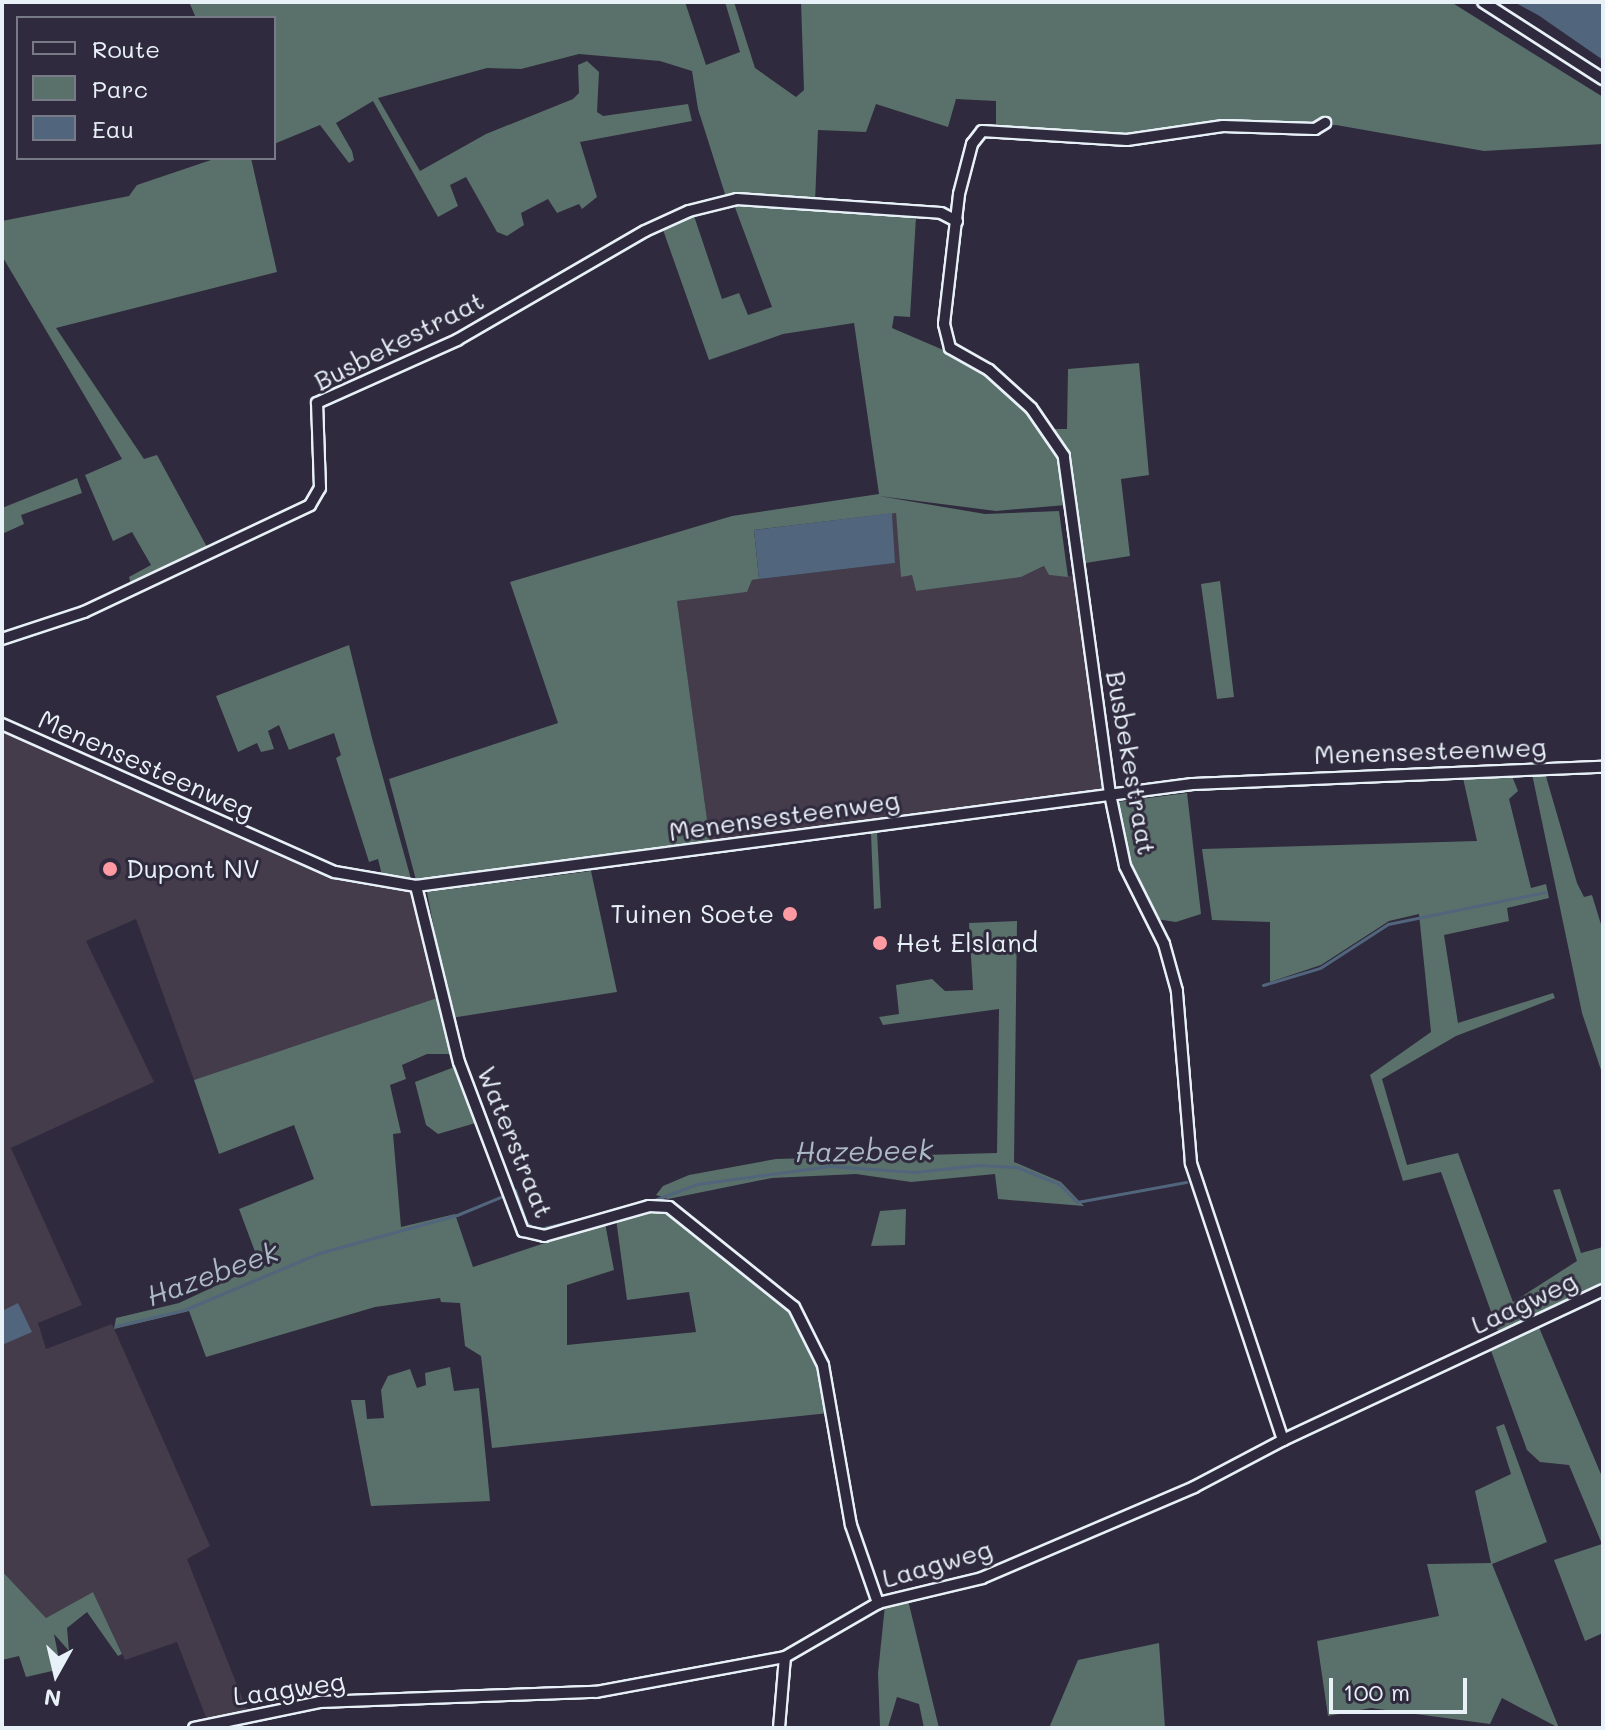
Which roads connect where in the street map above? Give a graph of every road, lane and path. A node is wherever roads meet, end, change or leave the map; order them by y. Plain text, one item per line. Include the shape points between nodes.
1 (1483, 2) edge
2 (1603, 79) edge
3 (1325, 123) dead end
4 (957, 221) junction
5 (2, 639) edge
6 (2, 724) edge
7 (1603, 767) edge
8 (1110, 794) junction
9 (416, 886) junction
10 (1603, 1290) edge
11 (1283, 1440) junction
12 (878, 1603) junction
13 (785, 1657) junction
14 (194, 1728) edge
15 (779, 1728) edge

1 - 2 street
3 - 4 street, Busbekestraat via 1315,129 1223,126 1127,140 990,129 972,144
4 - 5 street, Busbekestraat via 941,213 737,199 678,216 457,340 317,403 320,488 310,505 84,612
4 - 8 street, Busbekestraat via 944,324 950,348 989,370 1031,408 1064,456
6 - 9 street, Menensesteenweg via 335,872
7 - 8 street, Menensesteenweg via 1267,779
8 - 9 street, Menensesteenweg
8 - 11 street, Busbekestraat via 1125,866 1164,944 1177,991 1191,1163
9 - 12 street, Waterstraat via 459,1062 523,1231 544,1236 649,1206 669,1207 794,1307 823,1365 851,1525
10 - 11 street, Laagweg
11 - 12 street, Laagweg via 1194,1487 982,1578
12 - 13 street, Laagweg
13 - 14 street, Laagweg via 596,1692 319,1702
13 - 15 street

